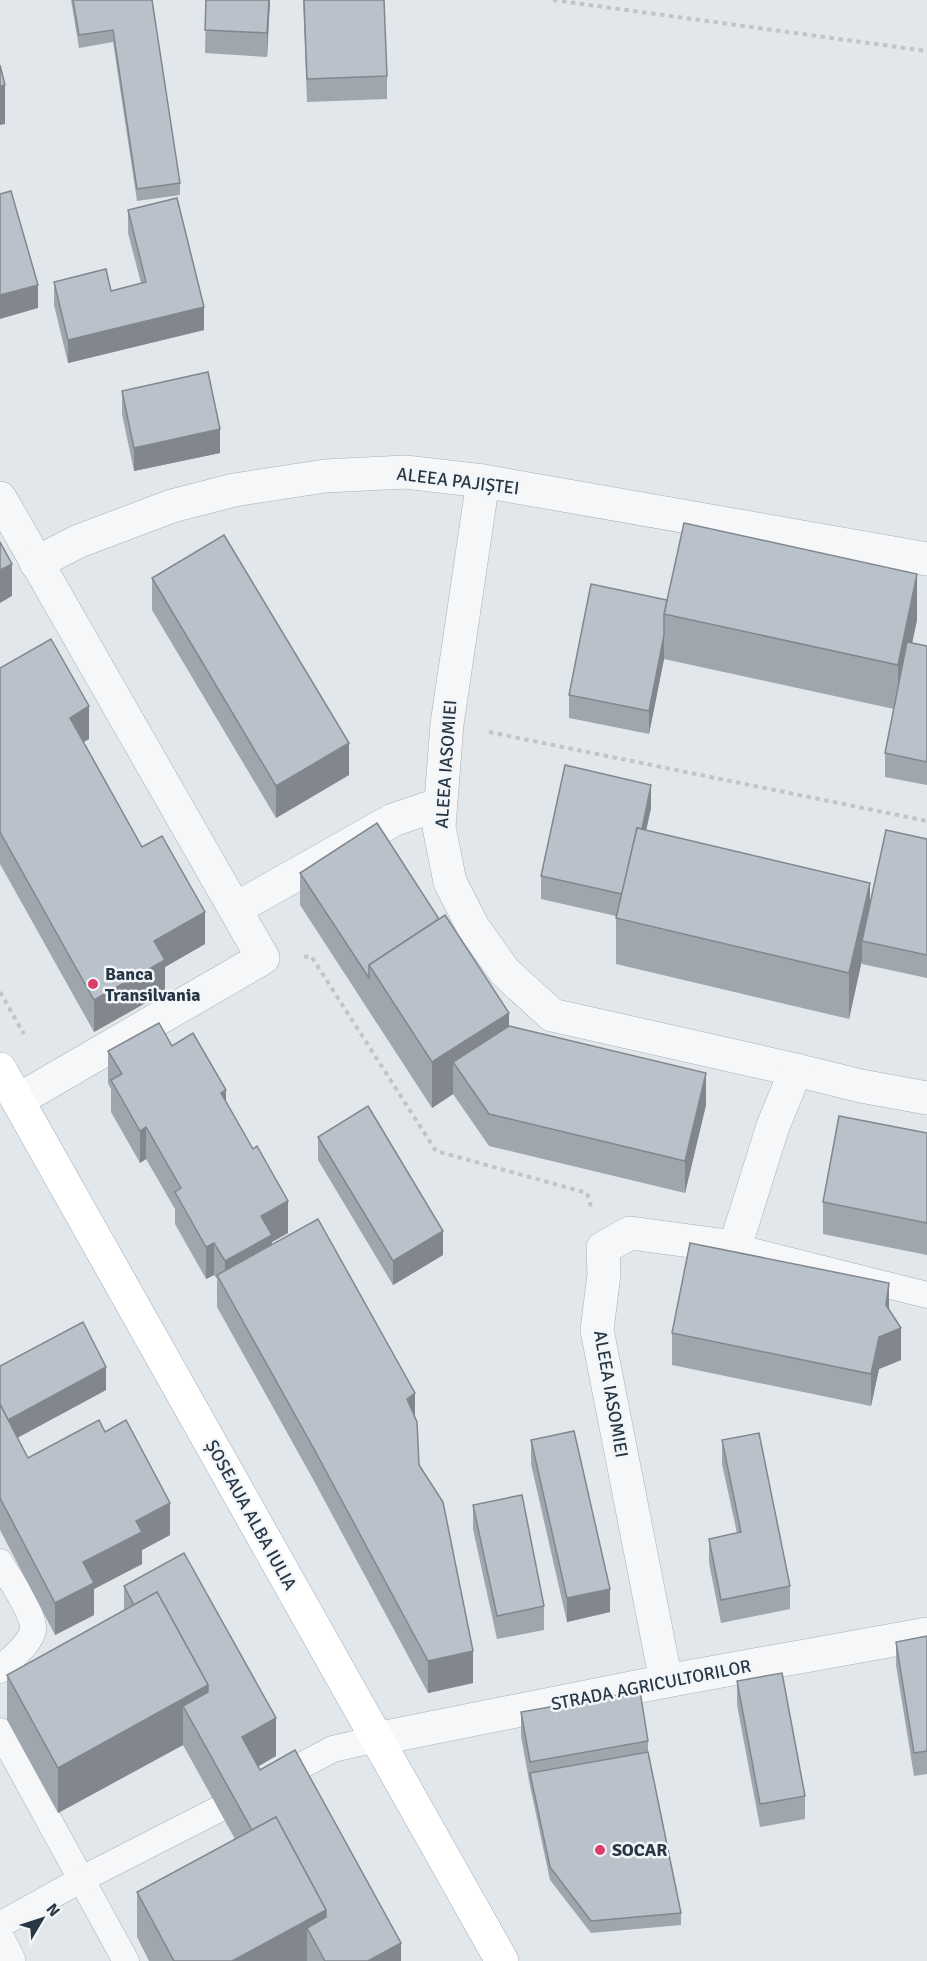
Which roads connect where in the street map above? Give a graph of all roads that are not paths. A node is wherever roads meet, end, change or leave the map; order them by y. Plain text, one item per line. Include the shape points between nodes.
1 (483, 481) junction
2 (0, 498) edge
3 (927, 559) edge
4 (36, 563) junction
5 (440, 804) junction
6 (235, 909) junction
7 (0, 1069) edge
8 (796, 1070) junction
9 (927, 1098) edge
10 (18, 1100) junction
11 (735, 1247) junction
12 (927, 1295) edge
13 (0, 1562) edge
14 (927, 1634) edge
15 (0, 1670) edge
16 (666, 1681) junction
17 (0, 1731) edge
18 (376, 1738) junction
19 (251, 1792) edge
20 (219, 1809) edge
21 (82, 1880) junction
22 (0, 1925) edge
23 (0, 1943) edge
24 (9, 1961) edge
25 (126, 1961) edge
26 (502, 1961) edge

1 - 3 street, ALEEA PAJIȘTEI
1 - 4 street, ALEEA PAJIȘTEI via 405,472 325,476 234,490 172,506 79,541
1 - 5 street, ALEEA IASOMIEI via 447,724
2 - 4 street
4 - 6 street
5 - 6 street via 393,820
5 - 8 street, ALEEA IASOMIEI via 439,827 450,882 473,927 505,972 552,1015
6 - 10 street via 263,958
7 - 10 main road, ȘOSEAUA ALBA IULIA
8 - 9 street, ALEEA IASOMIEI
8 - 11 street via 773,1126
10 - 18 main road, ȘOSEAUA ALBA IULIA
11 - 12 lane
11 - 16 street, ALEEA IASOMIEI via 630,1233 603,1248 597,1330
13 - 15 lane via 31,1616 33,1629 27,1642
14 - 16 street, STRADA AGRICULTORILOR
16 - 18 street, STRADA AGRICULTORILOR
17 - 21 lane
18 - 19 lane via 333,1749
18 - 26 main road, ȘOSEAUA ALBA IULIA
20 - 21 lane
21 - 22 lane
21 - 25 lane
23 - 24 street

